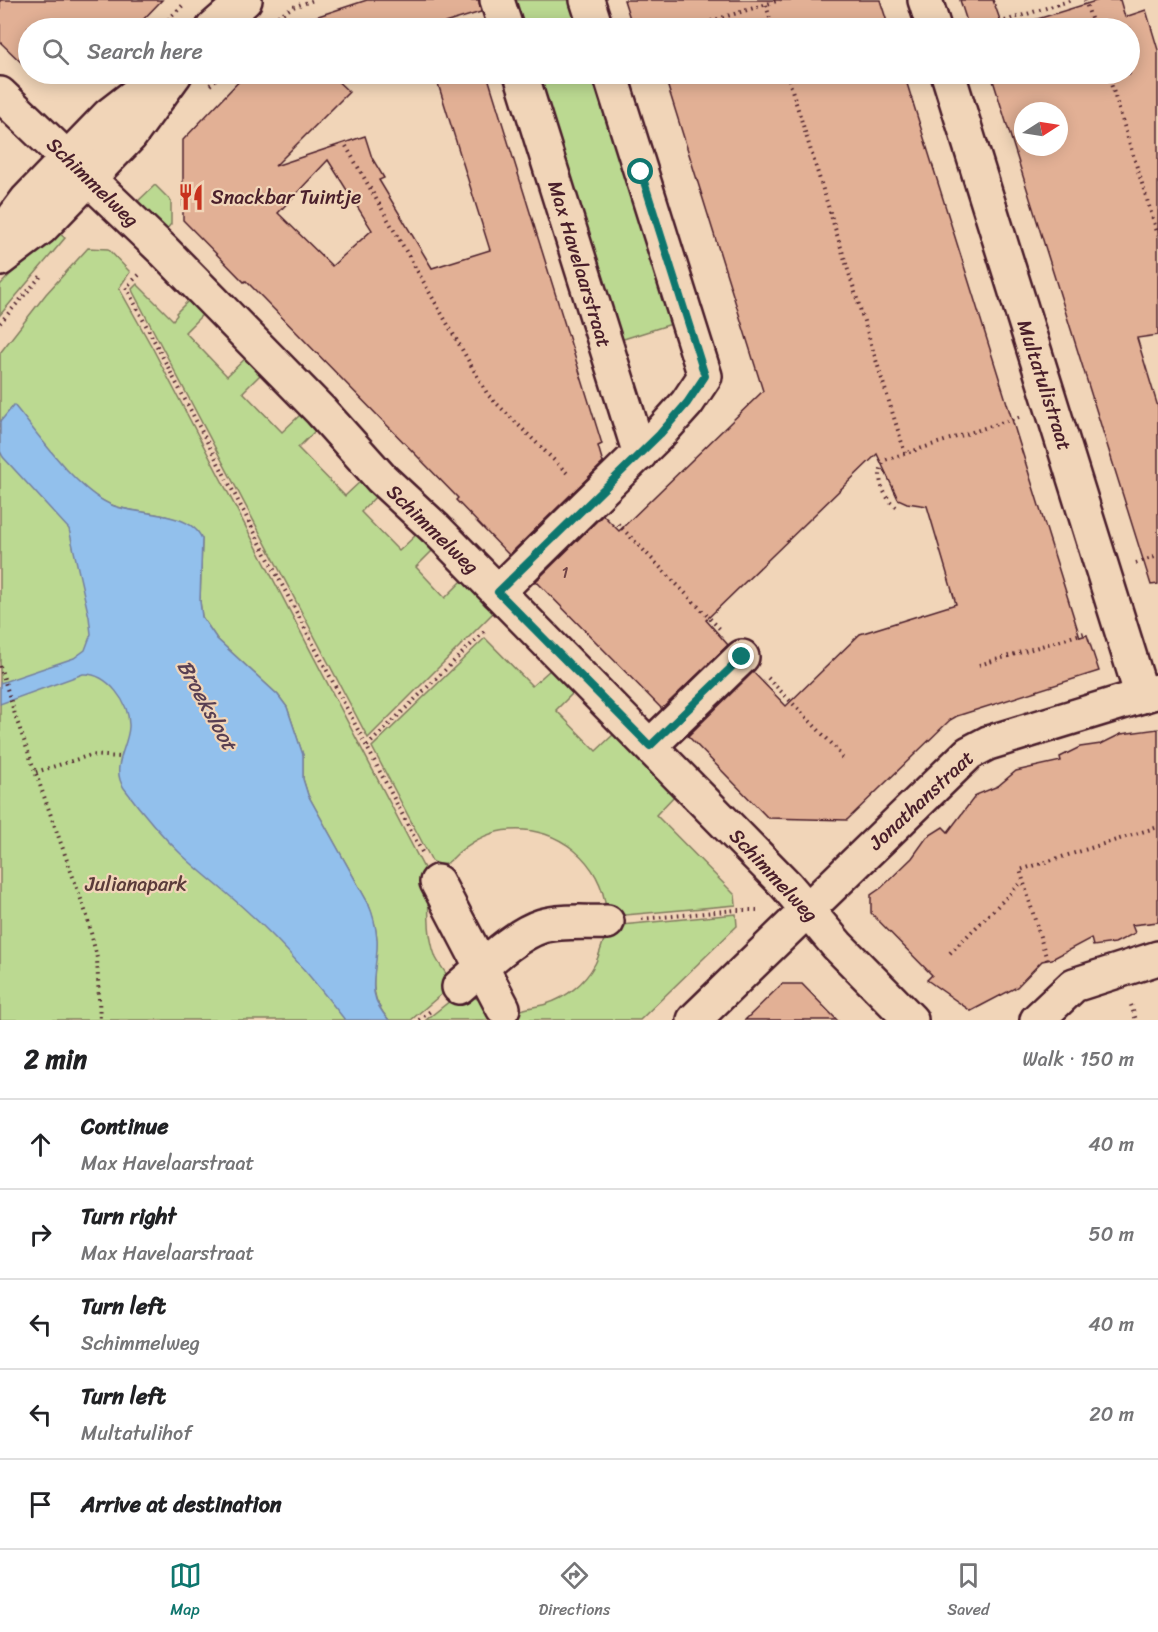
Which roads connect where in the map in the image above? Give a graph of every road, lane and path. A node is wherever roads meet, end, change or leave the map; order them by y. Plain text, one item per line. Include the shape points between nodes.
1 (187, 0) edge
2 (245, 0) edge
3 (314, 0) edge
4 (497, 0) edge
5 (587, 0) edge
6 (780, 0) edge
7 (925, 0) edge
8 (1072, 0) edge
9 (1085, 0) edge
10 (766, 4) junction
11 (170, 18) edge
12 (224, 18) edge
13 (276, 18) edge
14 (503, 18) edge
15 (593, 18) edge
16 (720, 18) edge
17 (770, 18) edge
18 (931, 18) edge
19 (1014, 18) edge
20 (1091, 18) edge
21 (149, 84) edge
22 (168, 84) edge
23 (523, 84) edge
24 (613, 84) edge
25 (790, 84) edge
26 (951, 84) edge
27 (1111, 84) edge
28 (0, 94) edge
29 (346, 146) dead end
30 (78, 168) junction
31 (1158, 235) edge
32 (0, 236) edge
33 (164, 251) junction
34 (0, 260) edge
35 (1006, 421) dead end
36 (905, 453) junction
37 (640, 454) junction
38 (572, 478) dead end
39 (896, 507) dead end
40 (1158, 556) edge
41 (1145, 560) dead end
42 (505, 599) junction
43 (1068, 638) dead end
44 (742, 657) dead end
45 (0, 666) edge
46 (979, 666) dead end
47 (1150, 693) edge
48 (366, 746) junction
49 (650, 746) junction
50 (120, 757) dead end
51 (36, 772) junction
52 (1158, 827) edge
53 (1023, 881) junction
54 (437, 882) joint
55 (808, 911) junction
56 (607, 922) joint
57 (950, 953) dead end
58 (1158, 958) edge
59 (1049, 966) dead end
60 (470, 978) junction
61 (1128, 997) dead end
62 (503, 1008) dead end
63 (100, 1020) edge
64 (694, 1020) edge
65 (911, 1020) edge
66 (1037, 1020) edge
67 (1136, 1020) edge

1 - 11 path
2 - 12 street
3 - 13 path
4 - 14 street
5 - 15 street
6 - 10 path
7 - 18 street
8 - 19 path
9 - 20 path
10 - 16 path
10 - 17 path
21 - 30 street via 109,115
22 - 30 street via 137,128
23 - 37 street, Max Havelaarstraat
24 - 37 street via 705,376 675,417
25 - 36 path
26 - 47 street, Multatulistraat
27 - 31 path
28 - 30 street, Schimmelweg
29 - 38 path via 488,395
30 - 32 street via 27,200
30 - 33 street, Schimmelweg
30 - 34 street via 41,228
33 - 42 street, Schimmelweg via 381,478
33 - 48 path via 126,288
35 - 36 path
36 - 39 path via 885,460 880,468 884,492
37 - 42 street
40 - 41 path
42 - 48 path
42 - 49 street, Schimmelweg
43 - 46 path
44 - 49 street
45 - 51 path
47 - 55 street, Jonathanstraat via 974,750
48 - 54 path
49 - 55 street, Schimmelweg
50 - 51 path via 91,755
51 - 63 path via 87,916 97,958
52 - 53 path via 1020,870
53 - 57 path
53 - 59 path
54 - 60 street
55 - 56 path via 736,910
55 - 64 street, Jonathanstraat
55 - 65 street, Schimmelweg
56 - 60 street via 536,928
58 - 66 street via 1074,985
60 - 62 street
61 - 67 path

